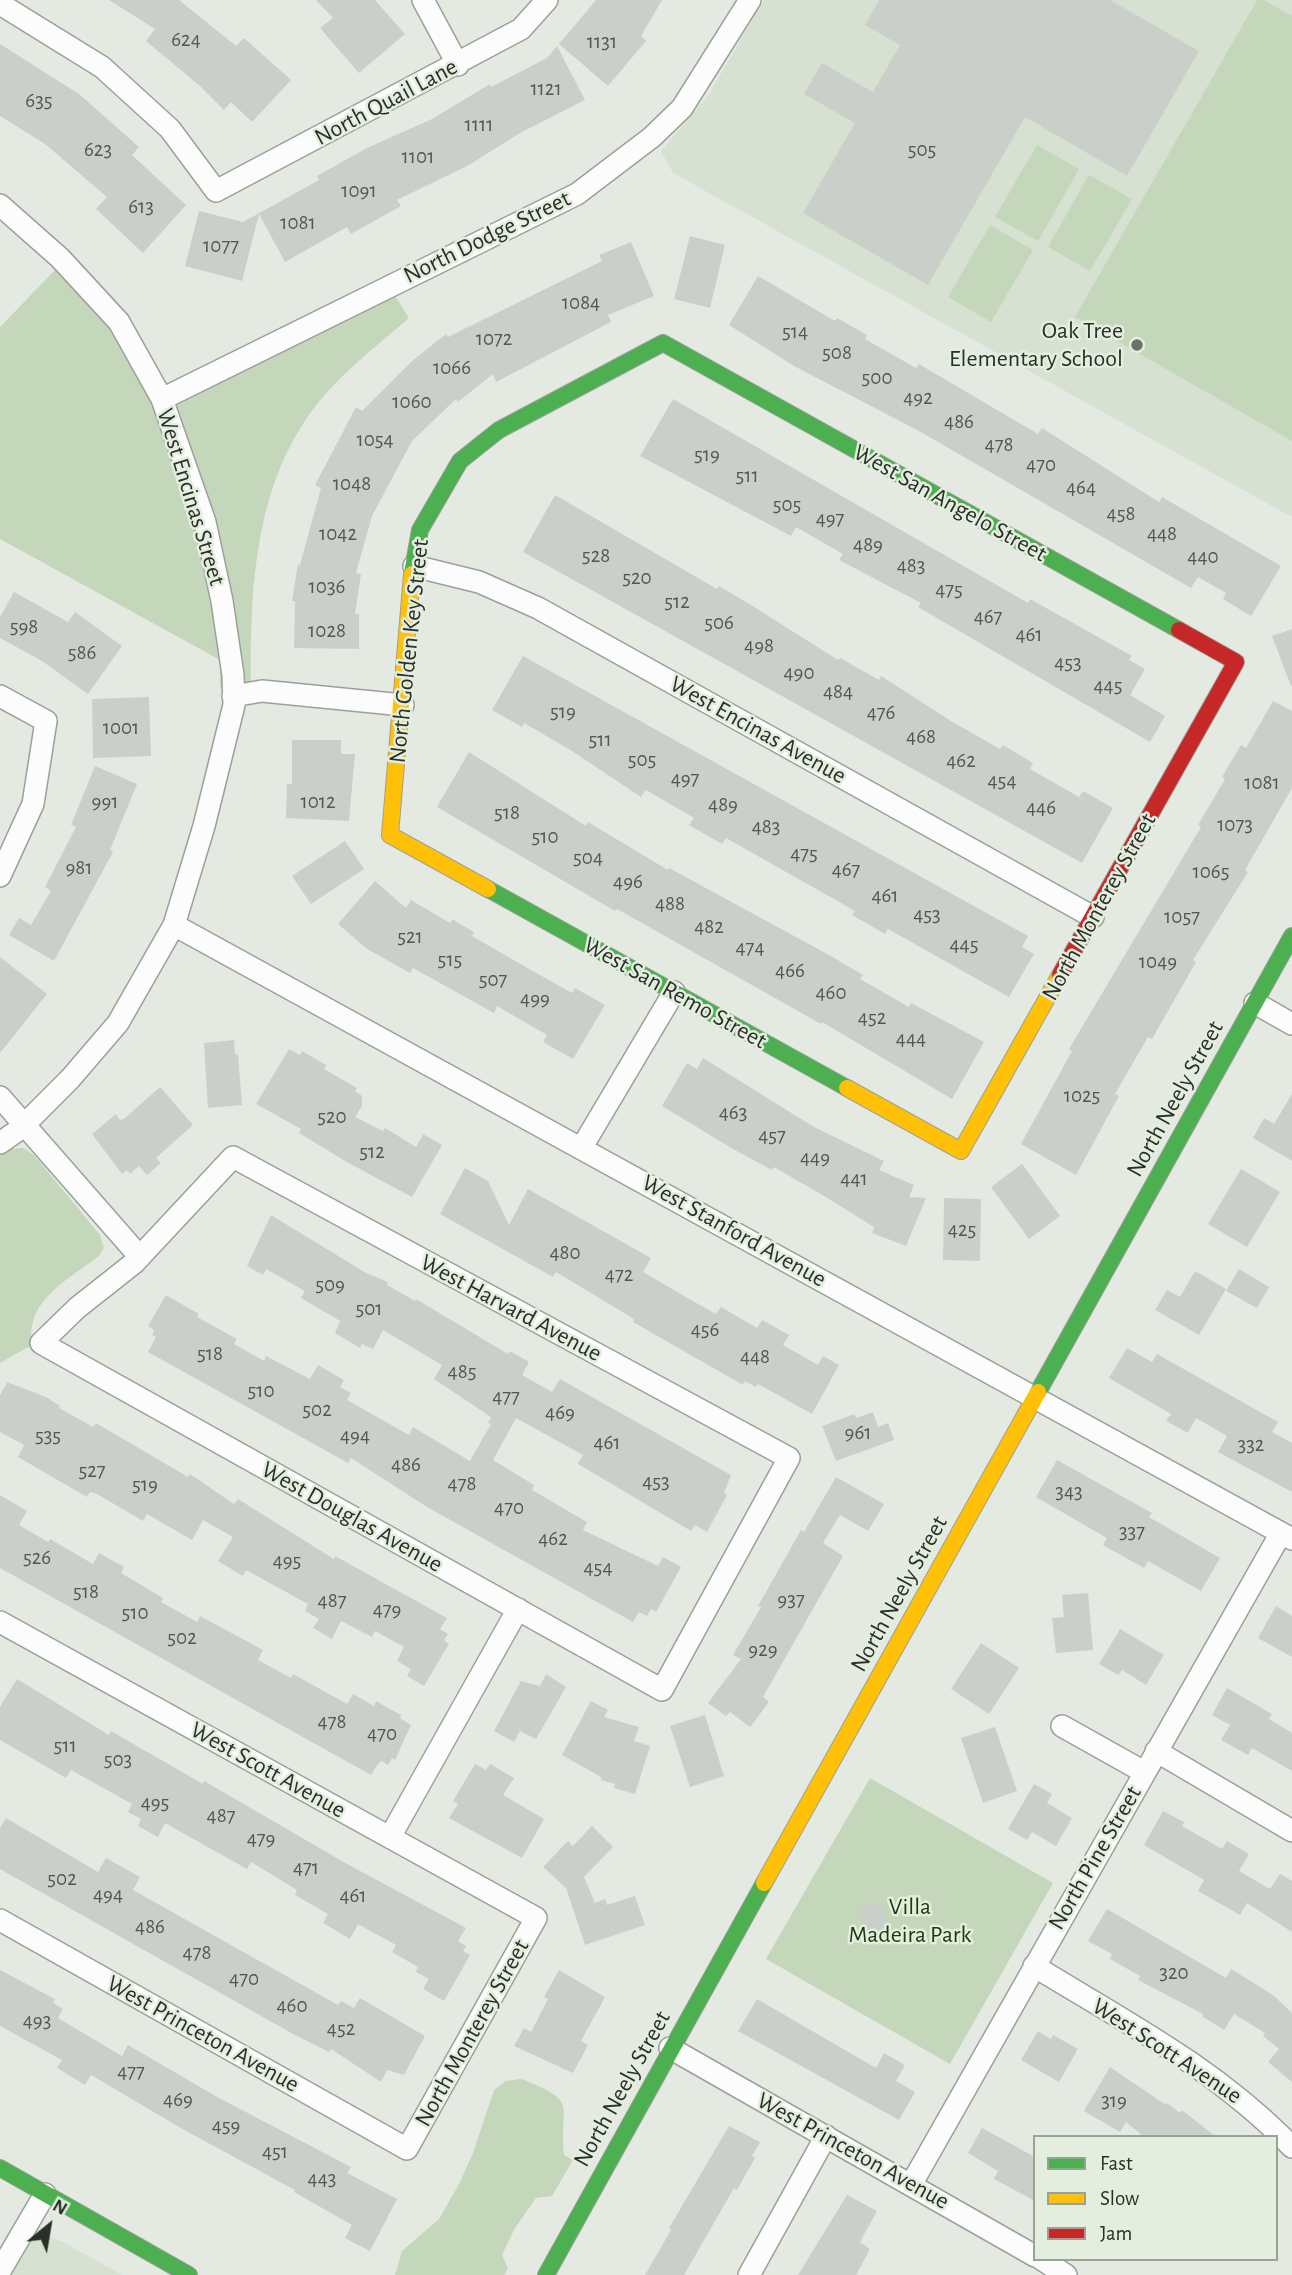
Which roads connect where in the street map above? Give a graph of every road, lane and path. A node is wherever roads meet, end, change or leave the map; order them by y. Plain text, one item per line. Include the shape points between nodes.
1 (423, 0) edge
2 (547, 0) edge
3 (750, 0) edge
4 (0, 4) edge
5 (458, 65) junction
6 (0, 205) edge
7 (663, 343) joint
8 (162, 399) junction
9 (414, 566) junction
10 (1237, 662) joint
11 (0, 696) edge
12 (233, 696) junction
13 (403, 705) junction
14 (390, 835) joint
15 (0, 876) edge
16 (1093, 917) junction
17 (174, 925) junction
18 (1292, 936) edge
19 (674, 992) junction
20 (1255, 1003) junction
21 (1292, 1024) edge
22 (0, 1097) edge
23 (24, 1125) junction
24 (0, 1143) edge
25 (582, 1147) junction
26 (961, 1151) joint
27 (139, 1257) junction
28 (1034, 1398) junction
29 (1286, 1536) edge
30 (518, 1609) junction
31 (0, 1622) edge
32 (662, 1690) joint
33 (1062, 1726) dead end
34 (1156, 1751) junction
35 (1144, 1772) junction
36 (1292, 1831) edge
37 (390, 1837) junction
38 (536, 1918) joint
39 (0, 1920) edge
40 (1034, 1966) junction
41 (670, 2048) junction
42 (826, 2136) junction
43 (1292, 2147) edge
44 (407, 2149) joint
45 (0, 2168) edge
46 (912, 2183) junction
47 (45, 2194) junction
48 (1033, 2255) edge
49 (1044, 2261) edge
50 (0, 2271) edge
51 (189, 2275) edge
52 (546, 2275) edge
53 (749, 2275) edge
54 (1066, 2275) edge

1 - 5 street
2 - 5 street, North Quail Lane via 521,29
3 - 8 street, North Dodge Street via 682,108 578,194
4 - 5 street, North Quail Lane via 102,67 170,129 216,191
6 - 8 street, West Encinas Street via 60,258 118,322
7 - 9 street, North Golden Key Street via 499,430 460,461 420,530
7 - 10 street, West San Angelo Street
8 - 12 street, West Encinas Street via 205,522 222,601
9 - 13 street, North Golden Key Street
9 - 16 street, West Encinas Avenue via 479,582 538,608
10 - 16 street, North Monterey Street
11 - 15 street via 46,721 33,804
12 - 13 street via 262,691
12 - 17 street, West Encinas Street via 204,825
13 - 14 street, North Golden Key Street
14 - 19 street, West San Remo Street
16 - 26 street, North Monterey Street
17 - 23 street via 118,1023
17 - 25 street, West Stanford Avenue
18 - 20 street, North Neely Street
19 - 25 street
19 - 26 street, West San Remo Street
20 - 21 street
20 - 28 street, North Neely Street
22 - 23 street
23 - 24 street
23 - 27 street
25 - 28 street, West Stanford Avenue
27 - 30 street, West Douglas Avenue via 41,1343
27 - 32 street, West Harvard Avenue via 233,1157 789,1458
28 - 29 street, West Stanford Avenue
28 - 41 street, North Neely Street
29 - 34 street, North Pine Street
30 - 32 street, West Douglas Avenue
30 - 37 street
31 - 37 street, West Scott Avenue
33 - 35 street
34 - 35 street, North Pine Street
34 - 36 street
35 - 40 street, North Pine Street
37 - 38 street, West Scott Avenue
38 - 44 street, North Monterey Street
39 - 44 street, West Princeton Avenue
40 - 43 street, West Scott Avenue via 1209,2073
40 - 46 street, North Pine Street
41 - 42 street, West Princeton Avenue
41 - 52 street, North Neely Street
42 - 46 street, West Princeton Avenue
42 - 53 street
45 - 47 street
46 - 48 street, West Princeton Avenue
47 - 50 street
47 - 51 street
49 - 54 street

